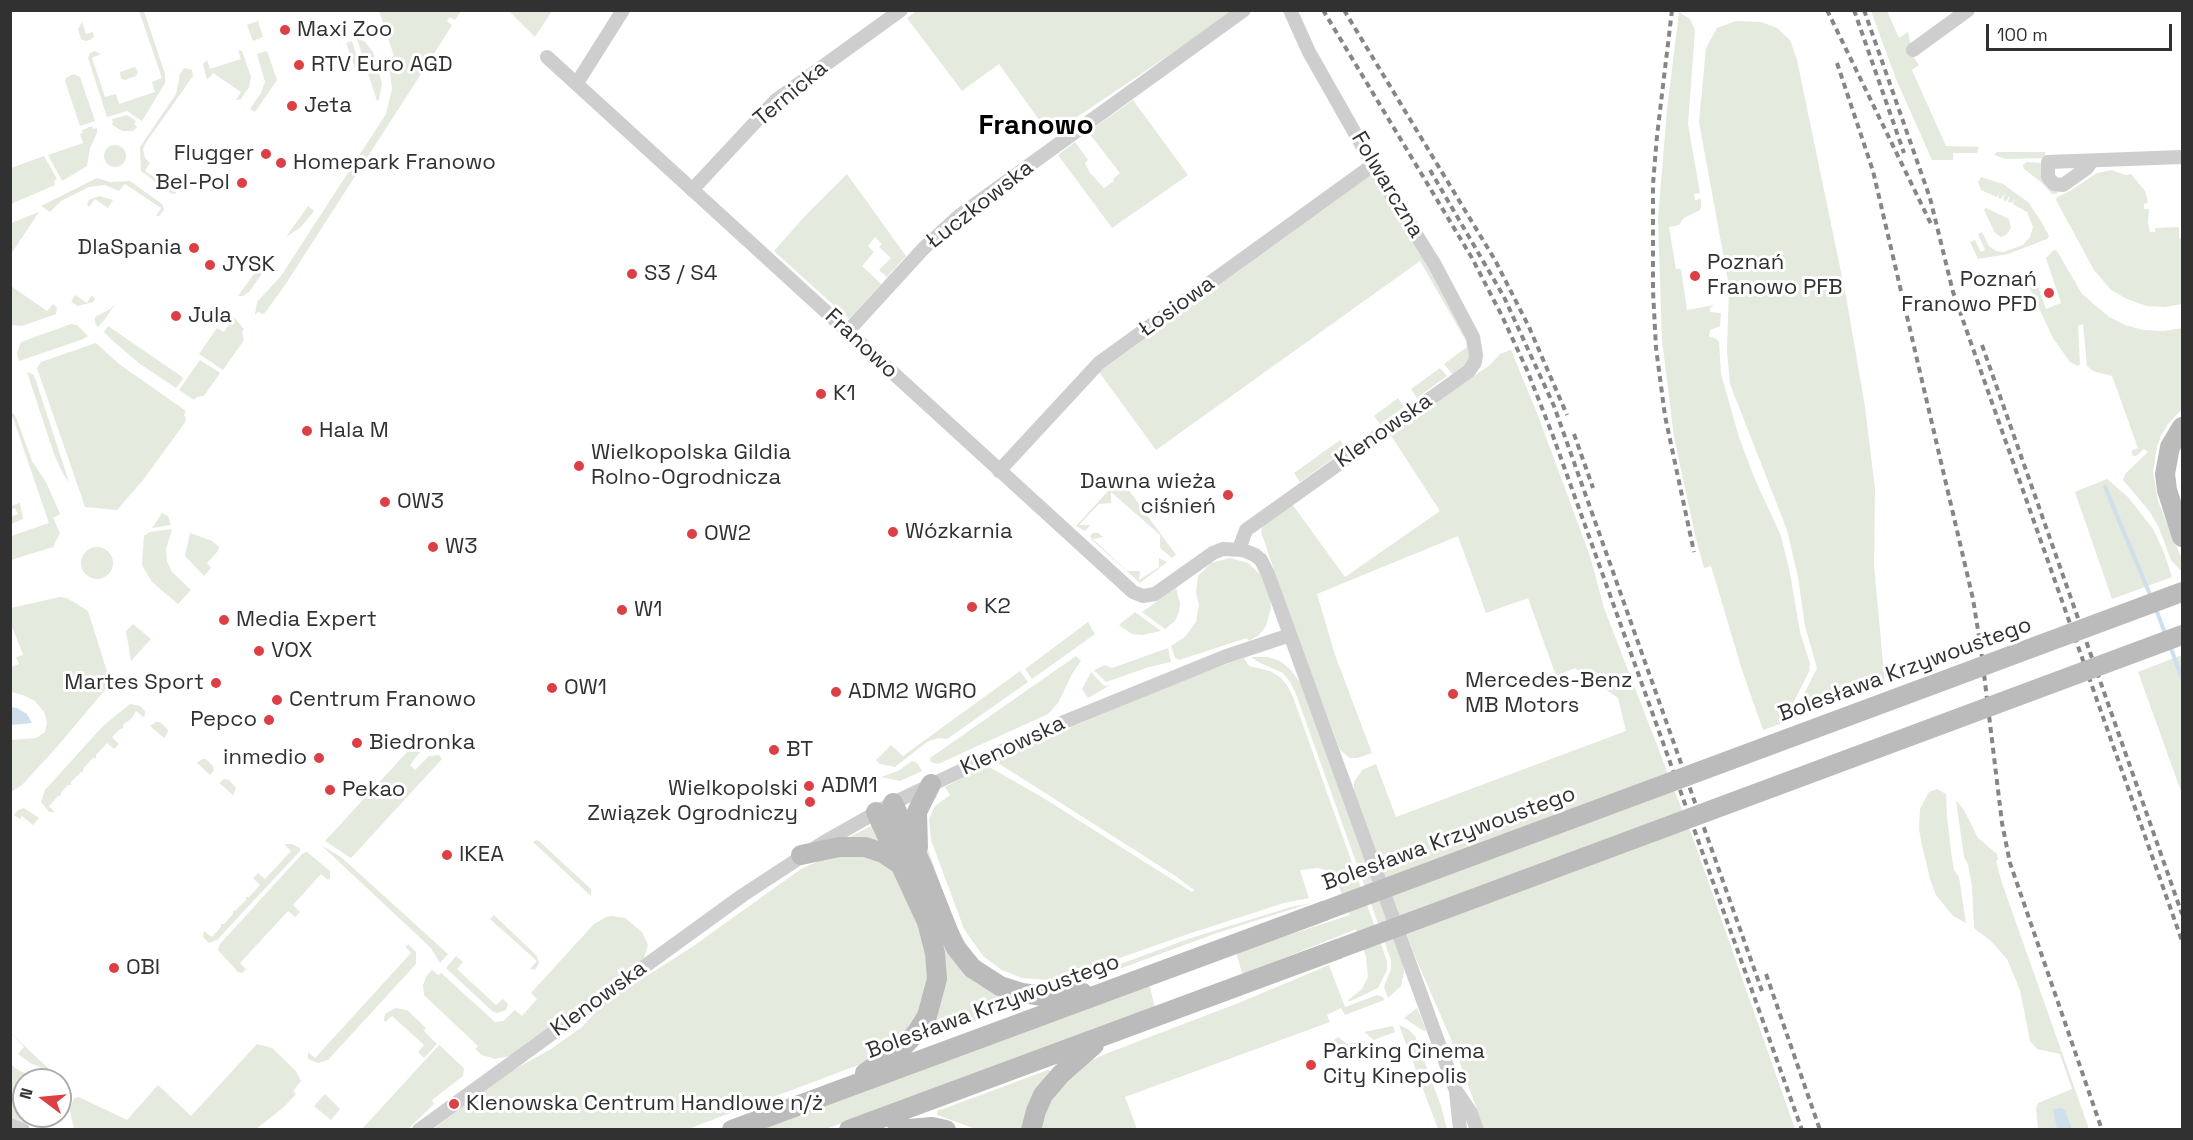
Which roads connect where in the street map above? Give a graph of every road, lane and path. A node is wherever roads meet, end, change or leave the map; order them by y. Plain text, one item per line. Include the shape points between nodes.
1 (623, 10) edge
2 (901, 10) edge
3 (1244, 10) edge
4 (1290, 10) edge
5 (1968, 10) edge
6 (1913, 50) dead end
7 (547, 57) dead end
8 (577, 83) junction
9 (2182, 157) edge
10 (2092, 161) dead end
11 (1373, 165) junction
12 (692, 190) junction
13 (848, 332) junction
14 (1475, 362) joint
15 (2182, 427) edge
16 (999, 471) junction
17 (2182, 537) edge
18 (1239, 549) junction
19 (2182, 592) edge
20 (1290, 635) junction
21 (2182, 635) edge
22 (931, 784) junction
23 (884, 808) junction
24 (801, 855) junction
25 (902, 865) junction
26 (922, 868) junction
27 (1104, 992) junction
28 (1114, 1033) junction
29 (844, 1088) junction
30 (1456, 1090) junction
31 (10, 1125) edge
32 (23, 1130) edge
33 (419, 1130) edge
34 (732, 1130) edge
35 (849, 1130) edge
36 (897, 1130) edge
37 (946, 1130) edge
38 (1031, 1130) edge
39 (1460, 1130) edge
40 (1477, 1130) edge

1 - 8 street
2 - 12 street, Ternicka via 775,101
3 - 13 street, Łuczkowska via 959,216 924,248
4 - 11 street, Folwarczna via 1309,52
5 - 6 street
7 - 8 street, Franowo
8 - 12 street, Franowo
9 - 10 street
11 - 14 street, Folwarczna via 1435,265 1467,326 1476,347
11 - 16 street, Łosiowa via 1099,363
12 - 13 street, Franowo
13 - 16 street, Franowo
14 - 18 street, Klenowska via 1469,371 1246,530
15 - 17 main road via 2170,447 2165,474
16 - 18 street, Franowo via 1136,594 1155,594 1218,550
18 - 20 street via 1255,555 1264,564
19 - 27 main road, Bolesława Krzywoustego, bridge
20 - 22 street, Klenowska via 1224,657 1059,724
20 - 30 street
21 - 28 main road, bridge
22 - 23 street, Klenowska
22 - 26 main road via 916,821
23 - 24 street, Klenowska
23 - 25 main road
23 - 26 main road
24 - 25 main road via 839,847 865,847
24 - 33 street, Klenowska
25 - 29 main road via 934,946 938,980 933,1002 917,1032 904,1046
26 - 27 main road via 953,942 980,973 1000,986 1031,995
27 - 29 main road, Bolesława Krzywoustego
28 - 35 main road
28 - 38 main road via 1084,1052 1043,1095
29 - 34 main road, Bolesława Krzywoustego
30 - 39 street
30 - 40 street
31 - 32 street
36 - 37 main road

